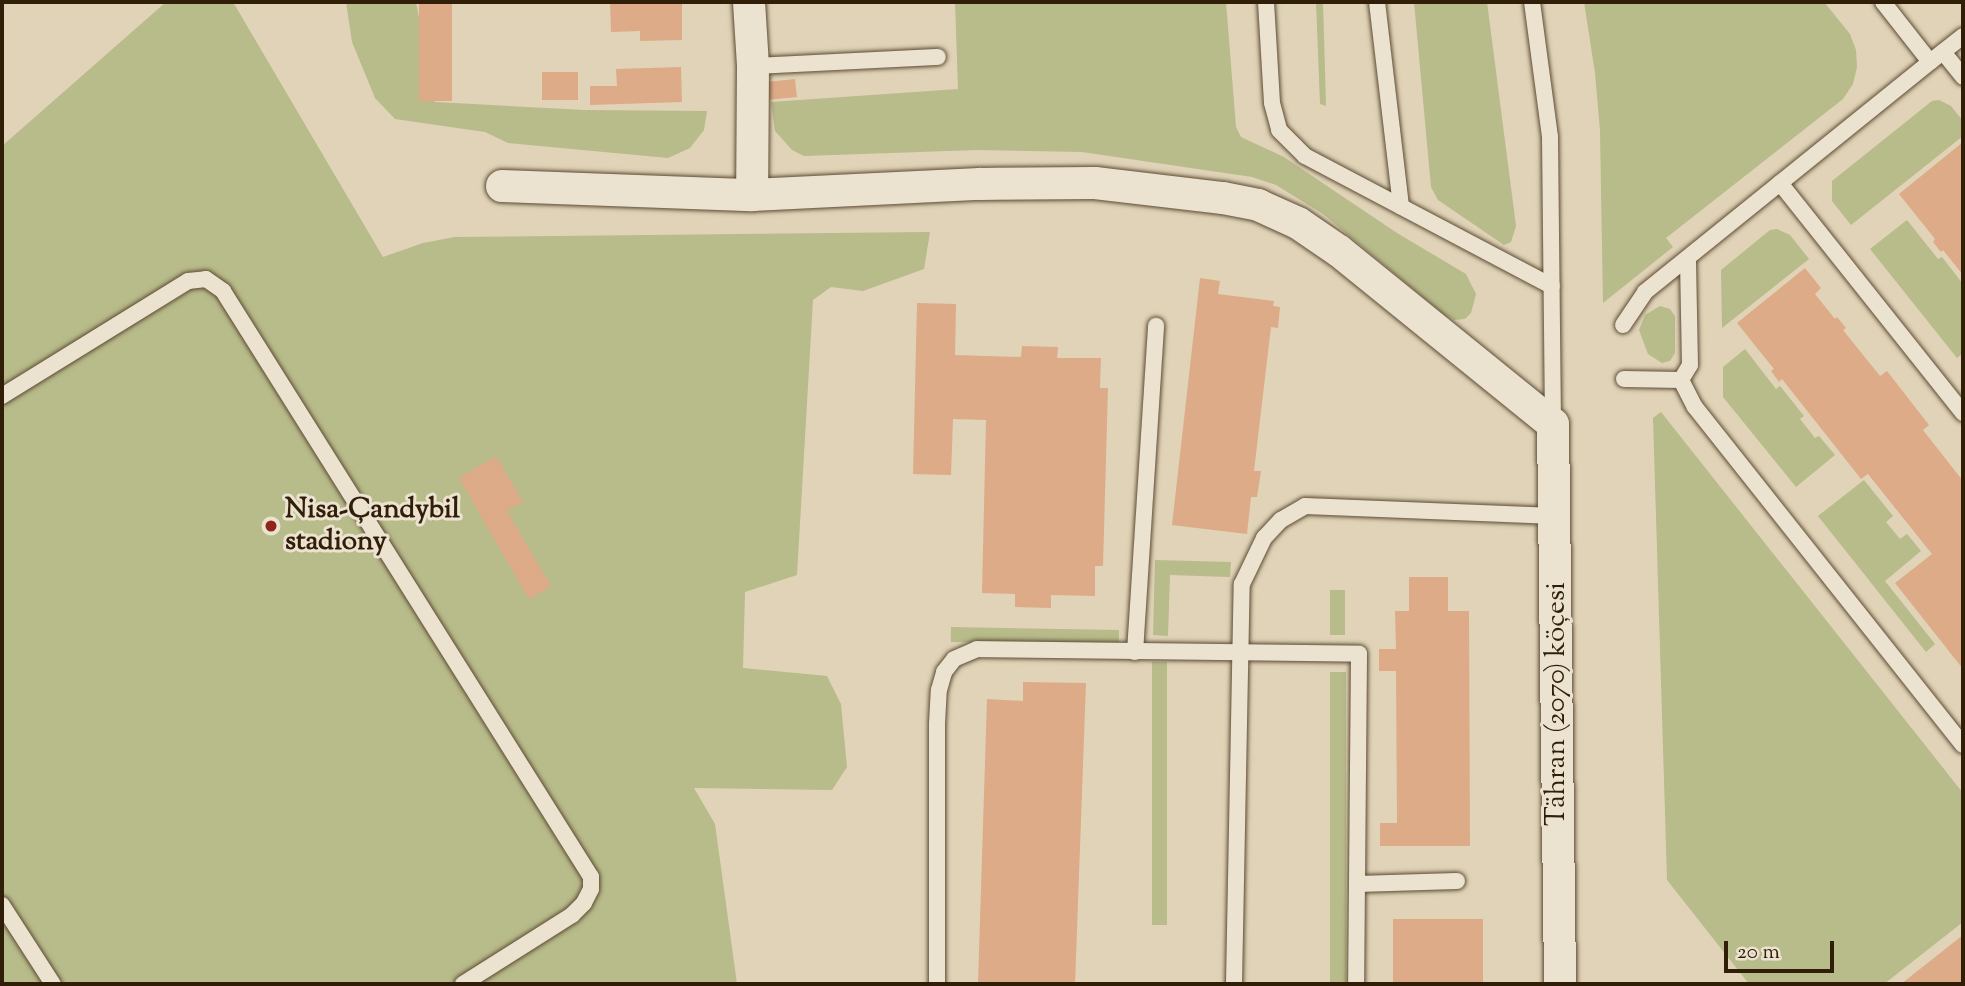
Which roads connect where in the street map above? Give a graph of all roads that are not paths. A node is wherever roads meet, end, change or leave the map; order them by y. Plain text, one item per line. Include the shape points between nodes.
1 (749, 2) edge
2 (1266, 2) edge
3 (1377, 2) edge
4 (1532, 2) edge
5 (1883, 2) edge
6 (1963, 36) edge
7 (938, 57) dead end
8 (1937, 57) junction
9 (753, 66) junction
10 (1963, 77) edge
11 (1780, 183) junction
12 (502, 186) dead end
13 (752, 195) junction
14 (1401, 207) junction
15 (1688, 258) junction
16 (1552, 286) junction
17 (1623, 325) dead end
18 (1156, 326) dead end
19 (1624, 379) dead end
20 (1681, 380) junction
21 (2, 396) edge
22 (1963, 413) edge
23 (1553, 424) junction
24 (1556, 516) junction
25 (1135, 652) junction
26 (1240, 653) junction
27 (1963, 745) edge
28 (1457, 881) dead end
29 (1357, 884) junction
30 (2, 905) edge
31 (52, 984) edge
32 (463, 984) edge
33 (937, 984) edge
34 (1234, 984) edge
35 (1356, 984) edge
36 (1560, 984) edge

1 - 9 street
2 - 14 lane via 1272,103 1279,130 1305,156
3 - 14 lane
4 - 16 lane via 1550,137
5 - 8 lane
6 - 8 lane
7 - 9 lane
8 - 10 lane
8 - 11 lane
9 - 13 street
11 - 15 lane
11 - 22 lane
12 - 13 street
13 - 23 street via 1094,183 1258,205 1298,223 1339,251
14 - 16 lane
15 - 17 lane via 1646,292
15 - 20 lane via 1690,365
16 - 23 lane
18 - 25 lane
19 - 20 lane
20 - 27 lane via 1695,407
21 - 32 lane via 188,281 206,279 223,291 591,877 591,889 572,915
23 - 24 street, Tähran (2070) köçesi
24 - 26 lane via 1305,506 1281,520 1264,538 1242,584
24 - 36 street, Tähran (2070) köçesi
25 - 26 lane
25 - 33 lane via 977,649 954,659 944,672 937,724
26 - 29 lane via 1359,654
26 - 34 lane
28 - 29 lane
29 - 35 lane
30 - 31 lane

